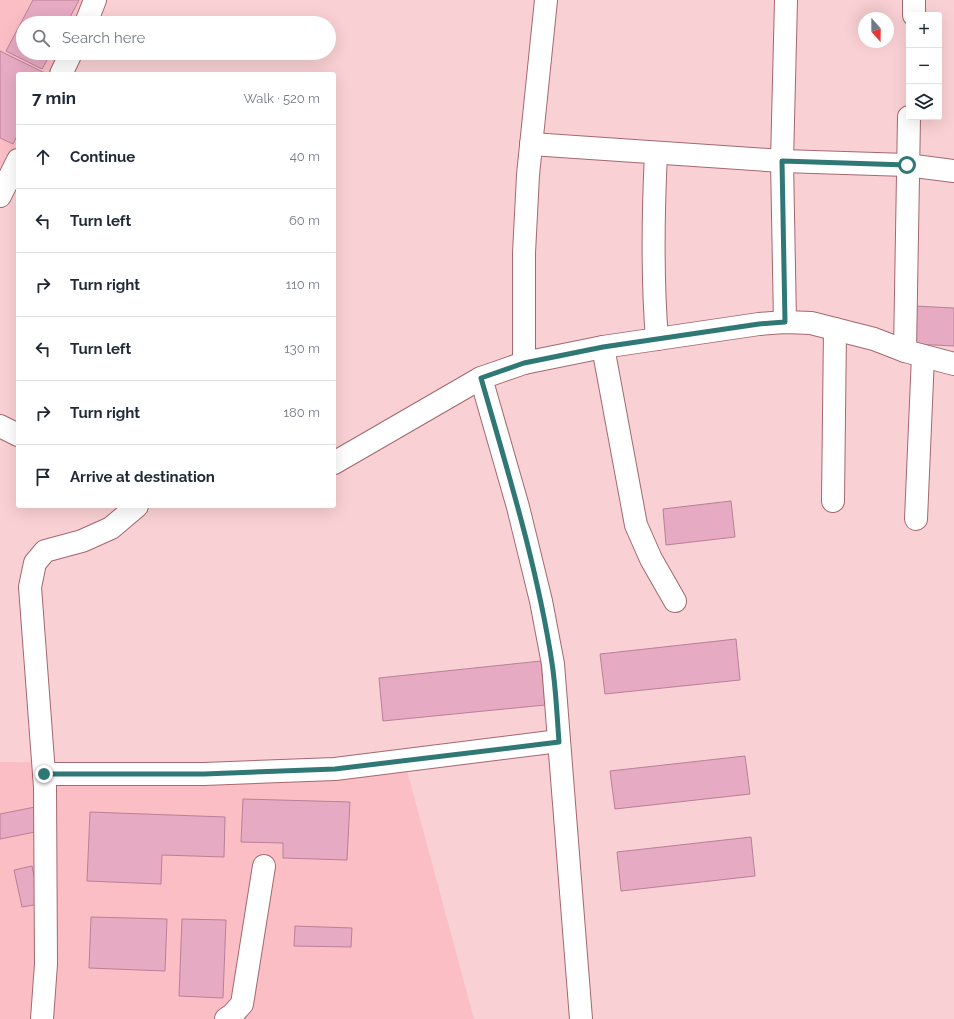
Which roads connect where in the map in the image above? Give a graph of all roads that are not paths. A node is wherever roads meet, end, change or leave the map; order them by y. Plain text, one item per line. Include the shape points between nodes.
1 (95, 0) edge
2 (546, 0) edge
3 (786, 0) edge
4 (914, 0) edge
5 (914, 12) edge
6 (89, 16) edge
7 (68, 60) edge
8 (62, 72) edge
9 (909, 120) edge
10 (531, 144) junction
11 (656, 153) junction
12 (782, 161) junction
13 (16, 164) edge
14 (907, 165) junction
15 (954, 171) edge
16 (0, 196) edge
17 (785, 322) junction
18 (835, 329) junction
19 (656, 339) junction
20 (603, 347) junction
21 (914, 354) junction
22 (524, 363) junction
23 (954, 364) edge
24 (481, 378) junction
25 (0, 426) edge
26 (16, 434) edge
27 (336, 462) edge
28 (833, 501) dead end
29 (135, 508) edge
30 (916, 519) dead end
31 (675, 601) dead end
32 (559, 742) junction
33 (44, 774) junction
34 (264, 866) dead end
35 (42, 1019) edge
36 (226, 1019) edge
37 (581, 1019) edge

1 - 6 street
2 - 10 street
3 - 12 street
4 - 5 street
7 - 8 street
9 - 14 street
10 - 11 street
10 - 22 street via 524,253
11 - 12 street
11 - 19 street via 652,218
12 - 14 street
12 - 17 street
13 - 16 street
14 - 15 street
14 - 21 street
17 - 18 street via 811,323
17 - 19 street
18 - 21 street via 874,339
18 - 28 street
19 - 20 street
20 - 22 street
20 - 31 street via 636,525 650,559
21 - 23 street
21 - 30 street
22 - 24 street
24 - 27 street
24 - 32 street via 518,507 540,601 552,664
25 - 26 street
29 - 33 street via 111,528 82,541 45,551 35,563 30,587
32 - 33 street via 335,769 204,774
32 - 37 street
33 - 35 street via 46,964
34 - 36 street via 242,1004

